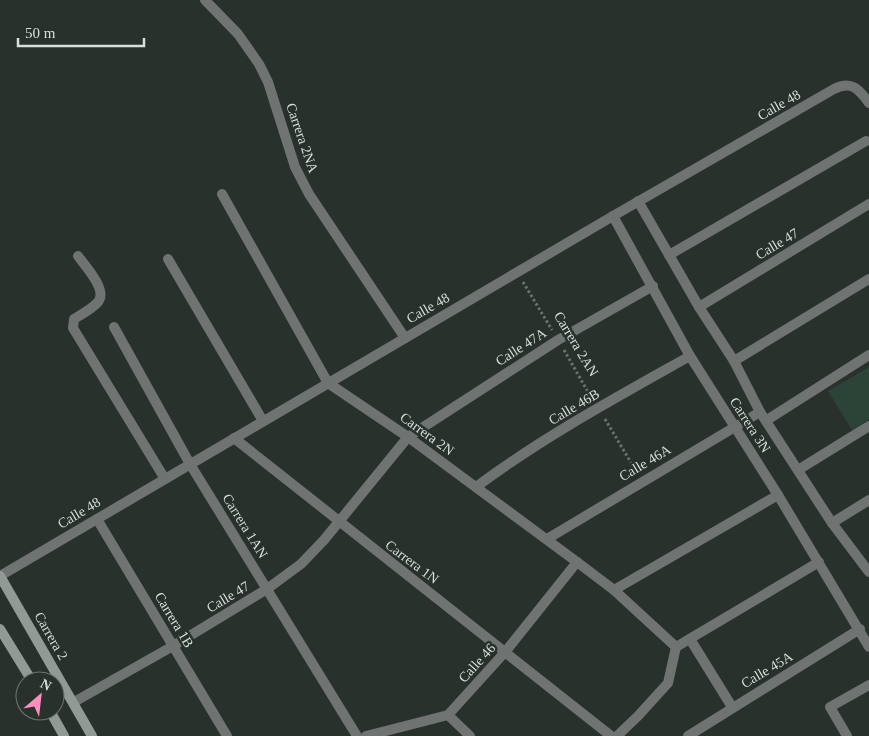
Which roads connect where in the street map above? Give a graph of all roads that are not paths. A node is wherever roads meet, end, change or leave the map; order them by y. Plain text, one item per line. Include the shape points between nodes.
1 (205, 0) edge
2 (869, 103) edge
3 (866, 141) dead end
4 (222, 194) dead end
5 (638, 201) junction
6 (869, 204) edge
7 (613, 216) junction
8 (669, 255) junction
9 (78, 256) dead end
10 (168, 258) dead end
11 (869, 279) edge
12 (653, 286) junction
13 (699, 307) junction
14 (114, 327) dead end
15 (405, 338) junction
16 (869, 355) edge
17 (690, 356) junction
18 (734, 361) junction
19 (328, 383) junction
20 (760, 412) junction
21 (767, 420) junction
22 (263, 421) junction
23 (734, 426) junction
24 (869, 426) edge
25 (408, 437) junction
26 (234, 438) junction
27 (190, 464) junction
28 (798, 470) junction
29 (164, 479) junction
30 (476, 487) junction
31 (778, 495) junction
32 (869, 500) edge
33 (97, 518) junction
34 (339, 523) junction
35 (832, 523) junction
36 (547, 540) junction
37 (577, 562) junction
38 (819, 562) junction
39 (869, 572) edge
40 (0, 576) edge
41 (267, 589) junction
42 (614, 590) junction
43 (0, 629) edge
44 (860, 629) junction
45 (690, 639) junction
46 (173, 646) junction
47 (676, 647) junction
48 (869, 647) edge
49 (506, 651) junction
50 (26, 671) edge
51 (869, 685) edge
52 (74, 702) junction
53 (732, 707) junction
54 (448, 715) junction
55 (56, 721) edge
56 (64, 736) edge
57 (92, 736) edge
58 (226, 736) edge
59 (357, 736) edge
60 (366, 736) edge
61 (470, 736) edge
62 (611, 736) edge
63 (617, 736) edge
64 (688, 736) edge
65 (847, 736) edge

1 - 15 street, Carrera 2NA via 238,34 259,64 295,166 309,194
2 - 5 street, Calle 48 via 856,88 842,85
3 - 8 street
4 - 19 street, Carrera 2N
5 - 7 street, Calle 48
5 - 8 street, Carrera 3N
6 - 13 street, Calle 47
7 - 12 street, Carrera 3N
7 - 15 street, Calle 48
8 - 13 street, Carrera 3N
9 - 29 street via 100,294 97,303 74,319 73,328
10 - 22 street
11 - 18 street
12 - 17 street, Carrera 3N
12 - 25 street, Calle 47A via 558,340
13 - 18 street, Carrera 3N
14 - 27 street, Carrera 1AN
15 - 19 street, Calle 48
16 - 21 street
17 - 23 street, Carrera 3N
17 - 30 street, Calle 46B via 598,408
18 - 20 street, Carrera 3N
19 - 22 street, Calle 48
19 - 25 street, Carrera 2N
20 - 21 street, Carrera 3N
20 - 23 street, Calle 46A
21 - 28 street, Carrera 3N
22 - 26 street, Calle 48
23 - 31 street, Carrera 3N
23 - 36 street, Calle 46A
24 - 28 street
25 - 30 street, Carrera 2N
25 - 34 street, Calle 47
26 - 27 street, Calle 48
26 - 34 street, Carrera 1N
27 - 29 street, Calle 48
27 - 41 street, Carrera 1AN
28 - 35 street, Carrera 3N
29 - 33 street, Calle 48
30 - 36 street, Carrera 2N
31 - 38 street, Carrera 3N
31 - 42 street
32 - 35 street
33 - 40 street, Calle 48
33 - 46 street, Carrera 1B
34 - 41 street, Calle 47 via 301,564
34 - 49 street, Carrera 1N
35 - 39 street, Carrera 3N
36 - 37 street, Carrera 2N
37 - 42 street, Carrera 2N
37 - 49 street, Calle 46
38 - 44 street, Carrera 3N
38 - 45 street
40 - 52 main road, Carrera 2
41 - 46 street, Calle 47
41 - 59 street, Carrera 1AN
42 - 47 street, Carrera 2N
43 - 50 main road
44 - 48 street, Carrera 3N
44 - 53 street, Calle 45A
45 - 47 street
45 - 53 street
46 - 52 street, Calle 47
46 - 58 street, Carrera 1B
47 - 63 street via 668,683
49 - 54 street, Calle 46
49 - 62 street, Carrera 1N
51 - 65 street via 830,707
52 - 57 main road, Carrera 2
53 - 64 street, Calle 45A
54 - 60 street
54 - 61 street
55 - 56 main road

